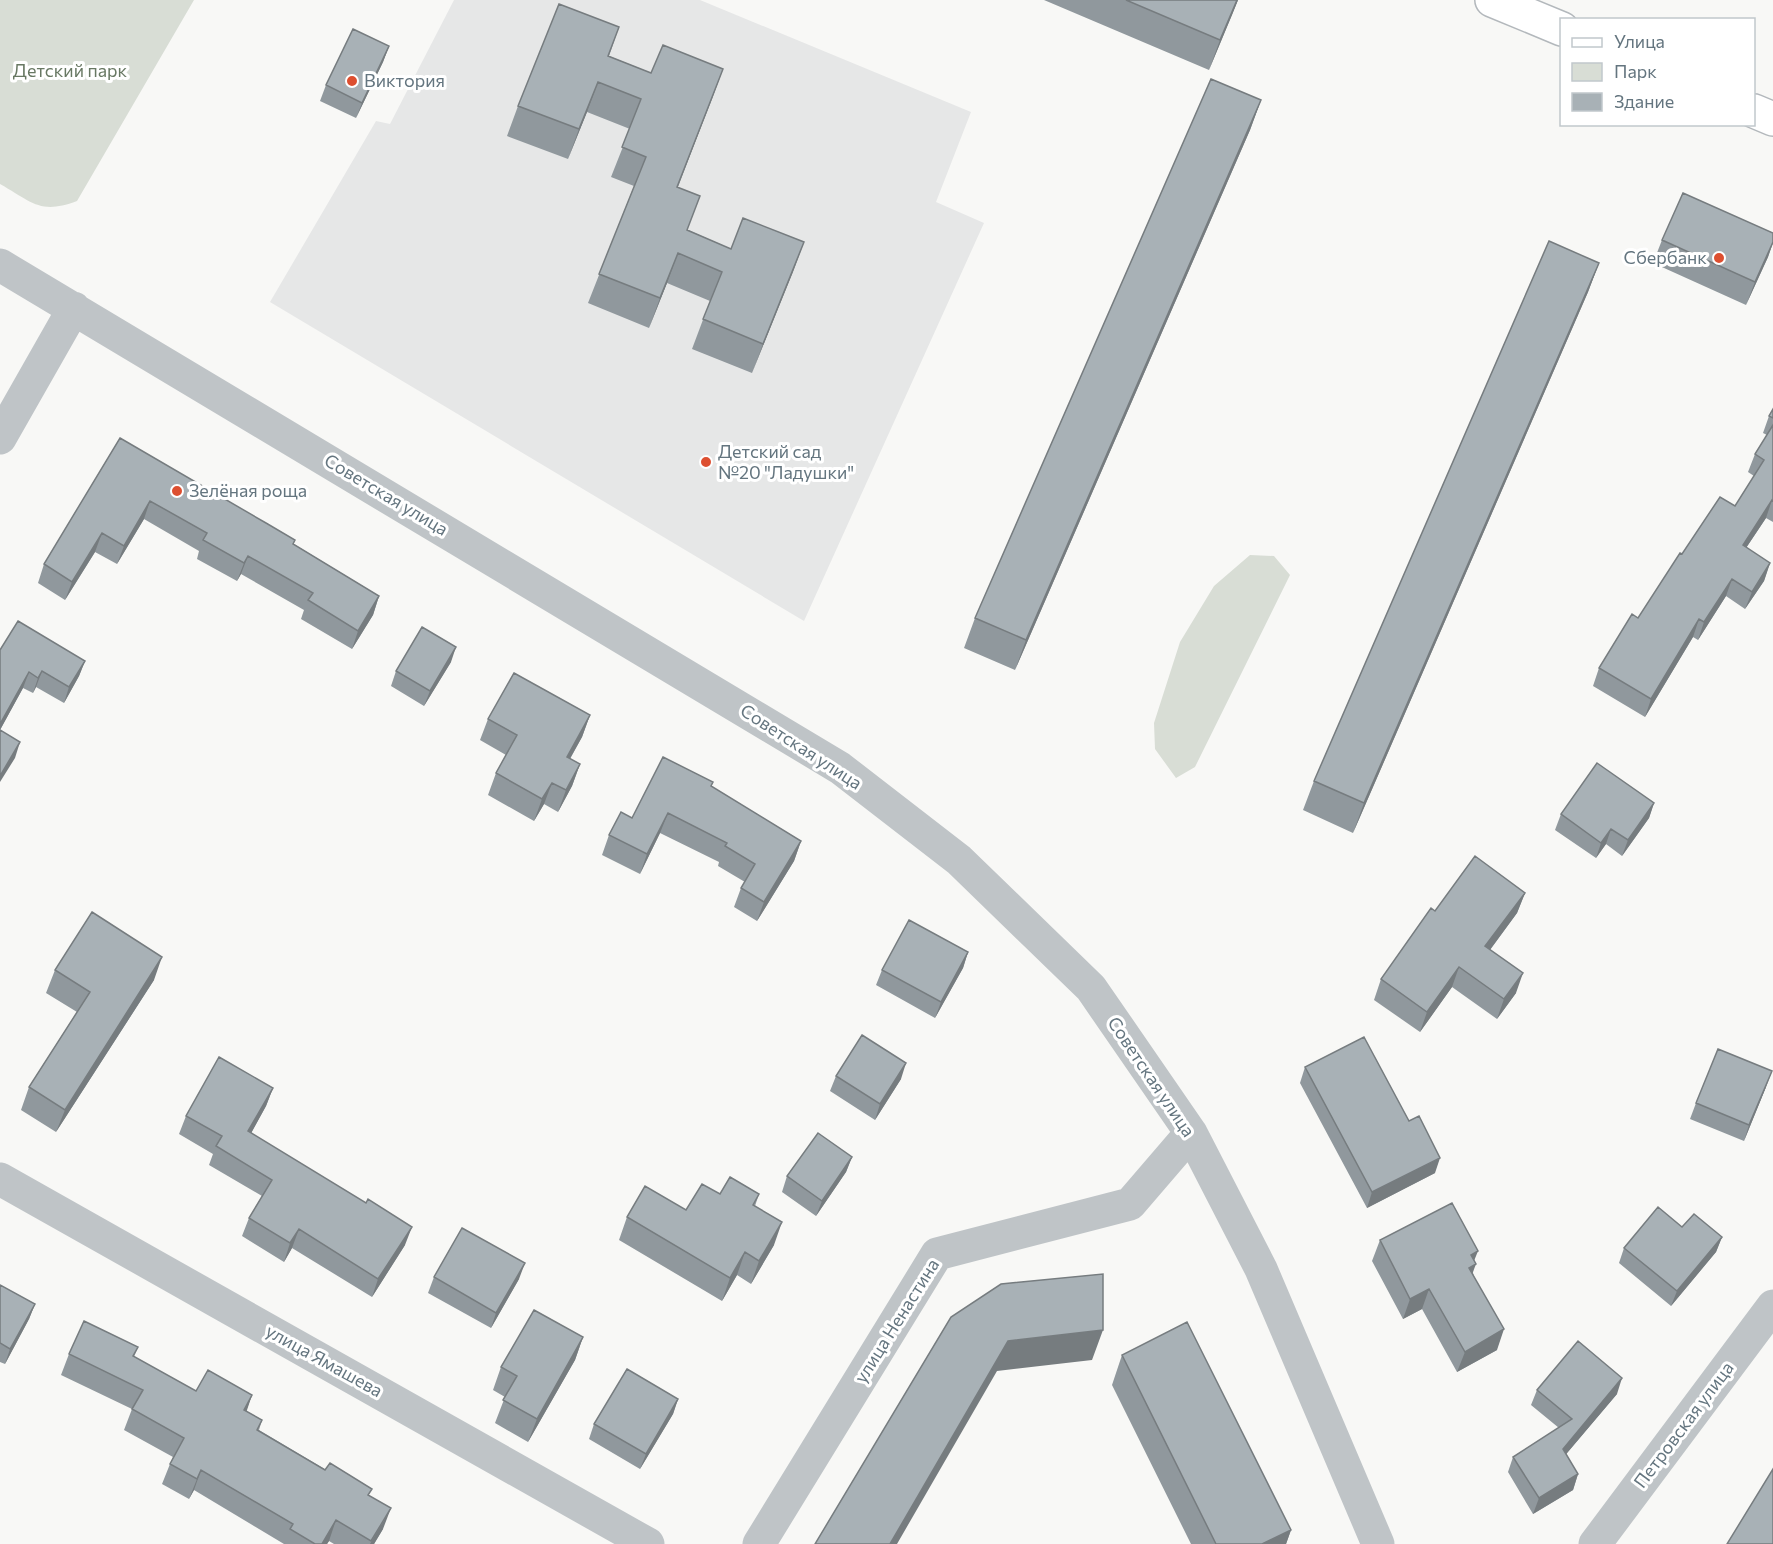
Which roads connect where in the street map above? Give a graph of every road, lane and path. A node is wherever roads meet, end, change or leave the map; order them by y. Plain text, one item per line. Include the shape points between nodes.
1 (1492, 0) edge
2 (1560, 28) edge
3 (1755, 111) edge
4 (1773, 119) edge
5 (0, 265) edge
6 (74, 308) junction
7 (0, 438) edge
8 (1191, 1133) junction
9 (0, 1179) edge
10 (1773, 1306) edge
11 (648, 1544) edge
12 (759, 1544) edge
13 (1378, 1544) edge
14 (1595, 1544) edge

1 - 2 main road
3 - 4 main road
5 - 6 street, Советская улица
6 - 7 street
6 - 8 street, Советская улица via 840,768 958,860 1091,988
8 - 12 street, улица Ненастина via 1130,1204 937,1254
8 - 13 street, Советская улица via 1261,1269
9 - 11 street, улица Ямашева
10 - 14 street, Петровская улица

